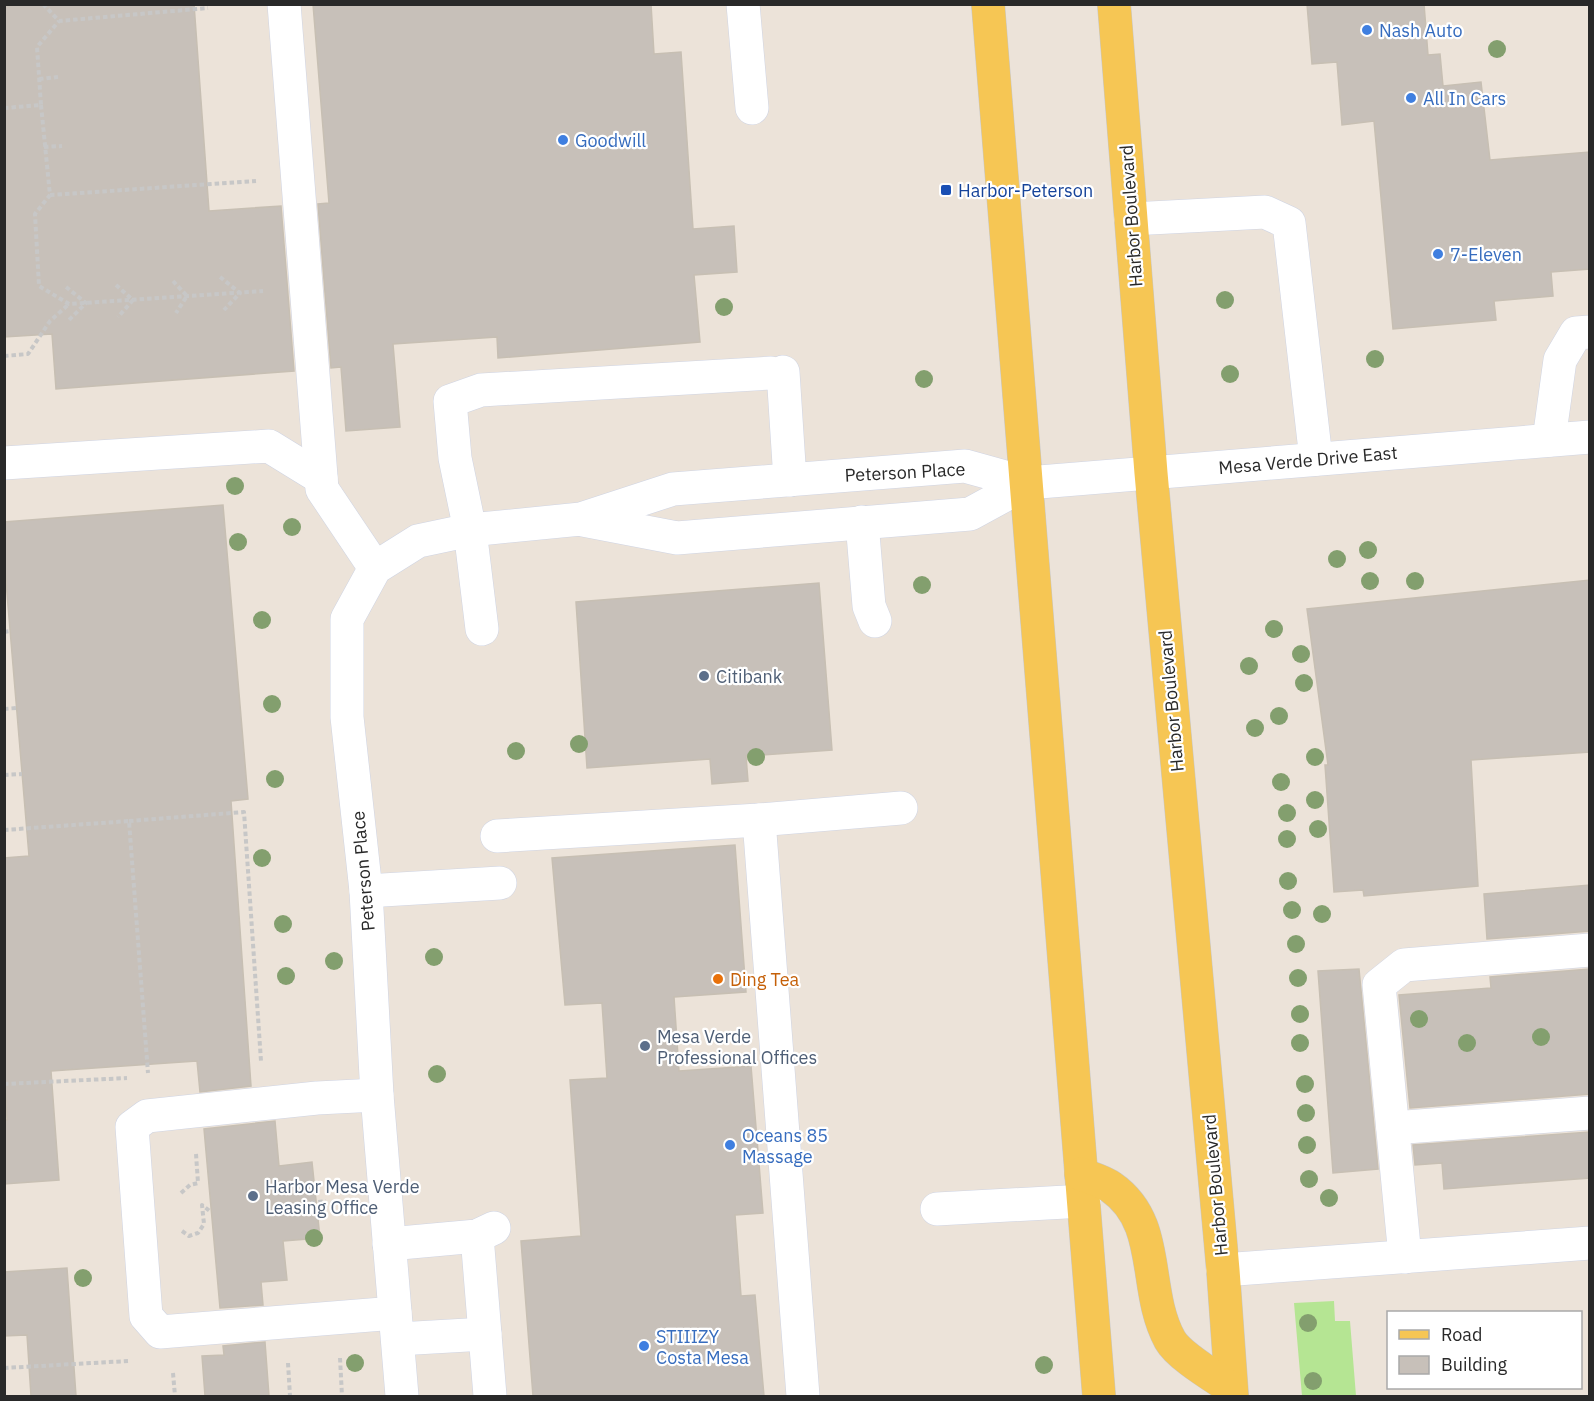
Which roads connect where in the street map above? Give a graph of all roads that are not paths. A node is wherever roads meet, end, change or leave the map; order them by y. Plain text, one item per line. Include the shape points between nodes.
1 (284, 4) edge
2 (743, 4) edge
3 (988, 4) edge
4 (1114, 4) edge
5 (752, 108) dead end
6 (1131, 219) junction
7 (1590, 332) edge
8 (1590, 437) edge
9 (1549, 440) junction
10 (1316, 459) junction
11 (4, 462) edge
12 (1151, 473) junction
13 (321, 478) junction
14 (790, 480) junction
15 (1027, 483) junction
16 (581, 519) junction
17 (862, 522) junction
18 (470, 530) junction
19 (375, 568) junction
20 (875, 621) dead end
21 (482, 629) dead end
22 (902, 808) dead end
23 (759, 820) junction
24 (497, 836) dead end
25 (500, 883) dead end
26 (366, 891) junction
27 (1590, 950) edge
28 (377, 1095) junction
29 (1590, 1113) edge
30 (1393, 1128) junction
31 (1083, 1187) junction
32 (937, 1209) dead end
33 (389, 1244) junction
34 (1590, 1244) edge
35 (1405, 1257) junction
36 (1223, 1270) junction
37 (397, 1326) junction
38 (485, 1334) junction
39 (1231, 1392) edge
40 (402, 1396) edge
41 (490, 1396) edge
42 (803, 1396) edge
43 (1099, 1396) edge

1 - 13 street
2 - 5 street
3 - 15 main road
4 - 6 main road, Harbor Boulevard
6 - 10 street via 1265,213 1289,223
6 - 12 main road, Harbor Boulevard
7 - 9 street via 1576,333 1560,360
8 - 9 street, Mesa Verde Drive East
9 - 10 street, Mesa Verde Drive East
10 - 12 street, Mesa Verde Drive East
11 - 13 street via 269,447
12 - 15 street, Mesa Verde Drive East
12 - 36 main road, Harbor Boulevard
13 - 19 street via 322,489
14 - 15 street, Peterson Place via 965,466
14 - 16 street, Peterson Place via 673,489
14 - 18 street via 777,372 481,390 450,401 454,458
15 - 17 street, Peterson Place via 970,514
15 - 31 main road
16 - 17 street, Peterson Place via 677,538
16 - 18 street, Peterson Place
17 - 20 street via 869,606
18 - 19 street, Peterson Place via 418,541
18 - 21 street
19 - 26 street, Peterson Place via 347,619 347,717
22 - 23 street
23 - 24 street
23 - 42 street
25 - 26 street
26 - 28 street, Peterson Place
27 - 30 street via 1404,965 1379,985
28 - 33 street, Peterson Place
28 - 37 street via 147,1116 132,1127 146,1316 160,1332
29 - 30 street
30 - 35 street
31 - 32 street
31 - 39 main road via 1109,1185 1128,1201 1145,1230 1159,1311 1171,1342
31 - 43 main road
33 - 37 street, Peterson Place
33 - 38 street via 486,1232
34 - 35 street
35 - 36 street
36 - 39 main road, Harbor Boulevard
37 - 38 street
37 - 40 street, Peterson Place
38 - 41 street

